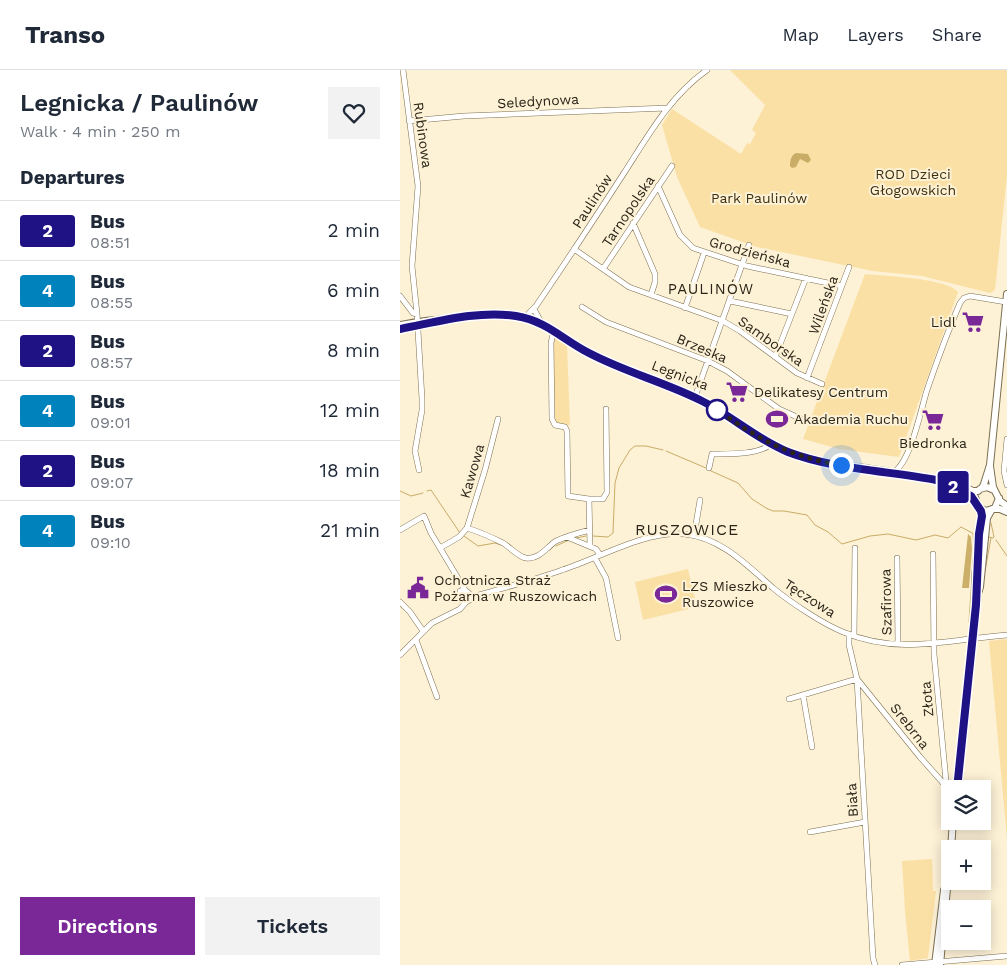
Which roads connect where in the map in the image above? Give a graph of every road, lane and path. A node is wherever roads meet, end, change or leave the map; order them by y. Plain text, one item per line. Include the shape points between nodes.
1 (403, 70) edge
2 (706, 70) edge
3 (403, 89) edge
4 (667, 108) junction
5 (409, 121) junction
6 (672, 166) dead end
7 (658, 186) junction
8 (633, 223) junction
9 (749, 245) dead end
10 (574, 249) junction
11 (704, 252) junction
12 (742, 264) junction
13 (849, 267) dead end
14 (603, 269) junction
15 (806, 278) junction
16 (842, 286) junction
17 (1007, 294) edge
18 (651, 295) junction
19 (400, 296) edge
20 (730, 301) junction
21 (1006, 302) edge
22 (582, 307) dead end
23 (685, 308) junction
24 (535, 309) junction
25 (417, 314) junction
26 (792, 314) junction
27 (528, 319) junction
28 (723, 321) junction
29 (417, 324) junction
30 (542, 324) junction
31 (400, 325) edge
32 (400, 329) edge
33 (554, 330) junction
34 (775, 357) junction
35 (708, 361) junction
36 (807, 378) junction
37 (822, 384) dead end
38 (696, 396) junction
39 (606, 409) dead end
40 (498, 419) dead end
41 (806, 421) dead end
42 (1007, 439) edge
43 (771, 444) junction
44 (1006, 456) edge
45 (990, 465) junction
46 (708, 468) dead end
47 (419, 470) dead end
48 (905, 471) junction
49 (891, 472) junction
50 (1007, 485) edge
51 (980, 489) junction
52 (994, 490) junction
53 (999, 498) junction
54 (589, 500) junction
55 (700, 500) dead end
56 (975, 500) junction
57 (1007, 506) edge
58 (980, 509) junction
59 (992, 510) junction
60 (1007, 512) edge
61 (467, 528) junction
62 (400, 530) edge
63 (590, 530) junction
64 (694, 536) junction
65 (568, 537) junction
66 (590, 546) junction
67 (440, 548) junction
68 (855, 548) dead end
69 (933, 554) dead end
70 (598, 556) junction
71 (897, 558) dead end
72 (466, 595) junction
73 (976, 598) junction
74 (400, 602) edge
75 (423, 631) junction
76 (852, 635) junction
77 (1007, 635) edge
78 (618, 638) dead end
79 (972, 638) junction
80 (416, 640) junction
81 (898, 644) junction
82 (934, 644) junction
83 (400, 654) edge
84 (857, 678) junction
85 (803, 695) junction
86 (437, 697) dead end
87 (789, 699) dead end
88 (812, 747) dead end
89 (946, 780) edge
90 (958, 780) edge
91 (941, 782) edge
92 (865, 822) junction
93 (810, 832) dead end
94 (947, 890) edge
95 (1007, 956) edge
96 (957, 963) edge
97 (923, 964) edge
98 (938, 964) edge
99 (875, 965) edge
100 (902, 965) edge

1 - 3 street, Rubinowa
2 - 4 street, Paulinów
3 - 5 street, Rubinowa
4 - 5 street, Seledynowa
4 - 10 street, Paulinów
5 - 25 street, Rubinowa via 418,186 412,266
6 - 7 street, Tarnopolska
7 - 8 street, Tarnopolska
7 - 11 street, Grodzieńska via 680,235 687,244
8 - 14 street, Tarnopolska
8 - 18 street via 655,274
9 - 12 street
10 - 14 street, Samborska
10 - 24 street, Paulinów
11 - 12 street, Grodzieńska
11 - 23 street
12 - 15 street, Grodzieńska
12 - 20 street
13 - 16 street, Wileńska
14 - 18 street, Samborska via 626,285
15 - 16 street, Grodzieńska
15 - 26 street
16 - 36 street, Wileńska
17 - 21 main road
18 - 23 street, Samborska
19 - 25 street
20 - 26 street
20 - 28 street
21 - 45 main road
21 - 48 street via 973,296 962,300 927,389
22 - 35 street, Brzeska via 606,322
23 - 28 street, Samborska
24 - 27 street, Paulinów via 529,313
24 - 30 street
25 - 29 street, Rubinowa
26 - 34 street
27 - 29 main road, Legnicka via 504,315
27 - 30 main road, Legnicka
28 - 34 street, Samborska
28 - 35 street
29 - 31 main road
29 - 32 main road
29 - 47 street via 422,398 415,451
30 - 33 main road, Legnicka
33 - 38 main road, Legnicka via 587,352
33 - 54 street via 551,343 552,419 555,425 565,427 567,431 568,496
34 - 36 street, Samborska
35 - 38 street
35 - 41 street, Brzeska via 779,409
36 - 37 street, Samborska
38 - 43 main road, Legnicka via 714,404 735,422
39 - 54 street via 608,492 603,499
40 - 61 street, Kawowa
42 - 44 street
43 - 46 street via 764,449 712,454
43 - 49 main road, Legnicka via 814,460
44 - 50 street via 1004,471
45 - 51 main road
45 - 52 main road
48 - 49 main road, Legnicka
48 - 49 street
48 - 51 main road, Legnicka via 938,477 971,490
48 - 56 main road, Legnicka via 944,483
51 - 52 main road
51 - 56 main road
52 - 53 main road
53 - 57 main road
53 - 59 main road
54 - 63 street
55 - 64 street
56 - 58 main road
58 - 59 main road
58 - 73 main road
59 - 60 main road
59 - 73 main road via 987,519
61 - 65 street via 490,536 526,558 536,556 554,542
61 - 67 street
62 - 67 street via 424,516
63 - 65 street
63 - 66 street
64 - 70 street, Tęczowa via 660,535
64 - 76 street, Tęczowa via 725,549 785,597
65 - 66 street
66 - 70 street via 596,549
67 - 72 street
68 - 76 street, Biała
69 - 82 street, Złota
70 - 72 street, Tęczowa via 479,595
70 - 78 street via 606,578
71 - 81 street, Szafirowa
72 - 75 street, Tęczowa via 460,609
73 - 79 main road
74 - 75 street
75 - 80 street, Tęczowa
76 - 81 street, Tęczowa
76 - 84 street, Biała via 849,645
77 - 79 street, Tęczowa
79 - 82 street, Tęczowa
79 - 90 main road
80 - 83 street, Tęczowa
80 - 86 street
81 - 82 street, Tęczowa
82 - 89 street, Złota
84 - 85 street
84 - 91 street, Srebrna
84 - 92 street, Biała
85 - 87 street
85 - 88 street
92 - 93 street
92 - 99 street, Biała
94 - 98 main road
95 - 96 street
96 - 98 street
97 - 98 street
97 - 100 street

